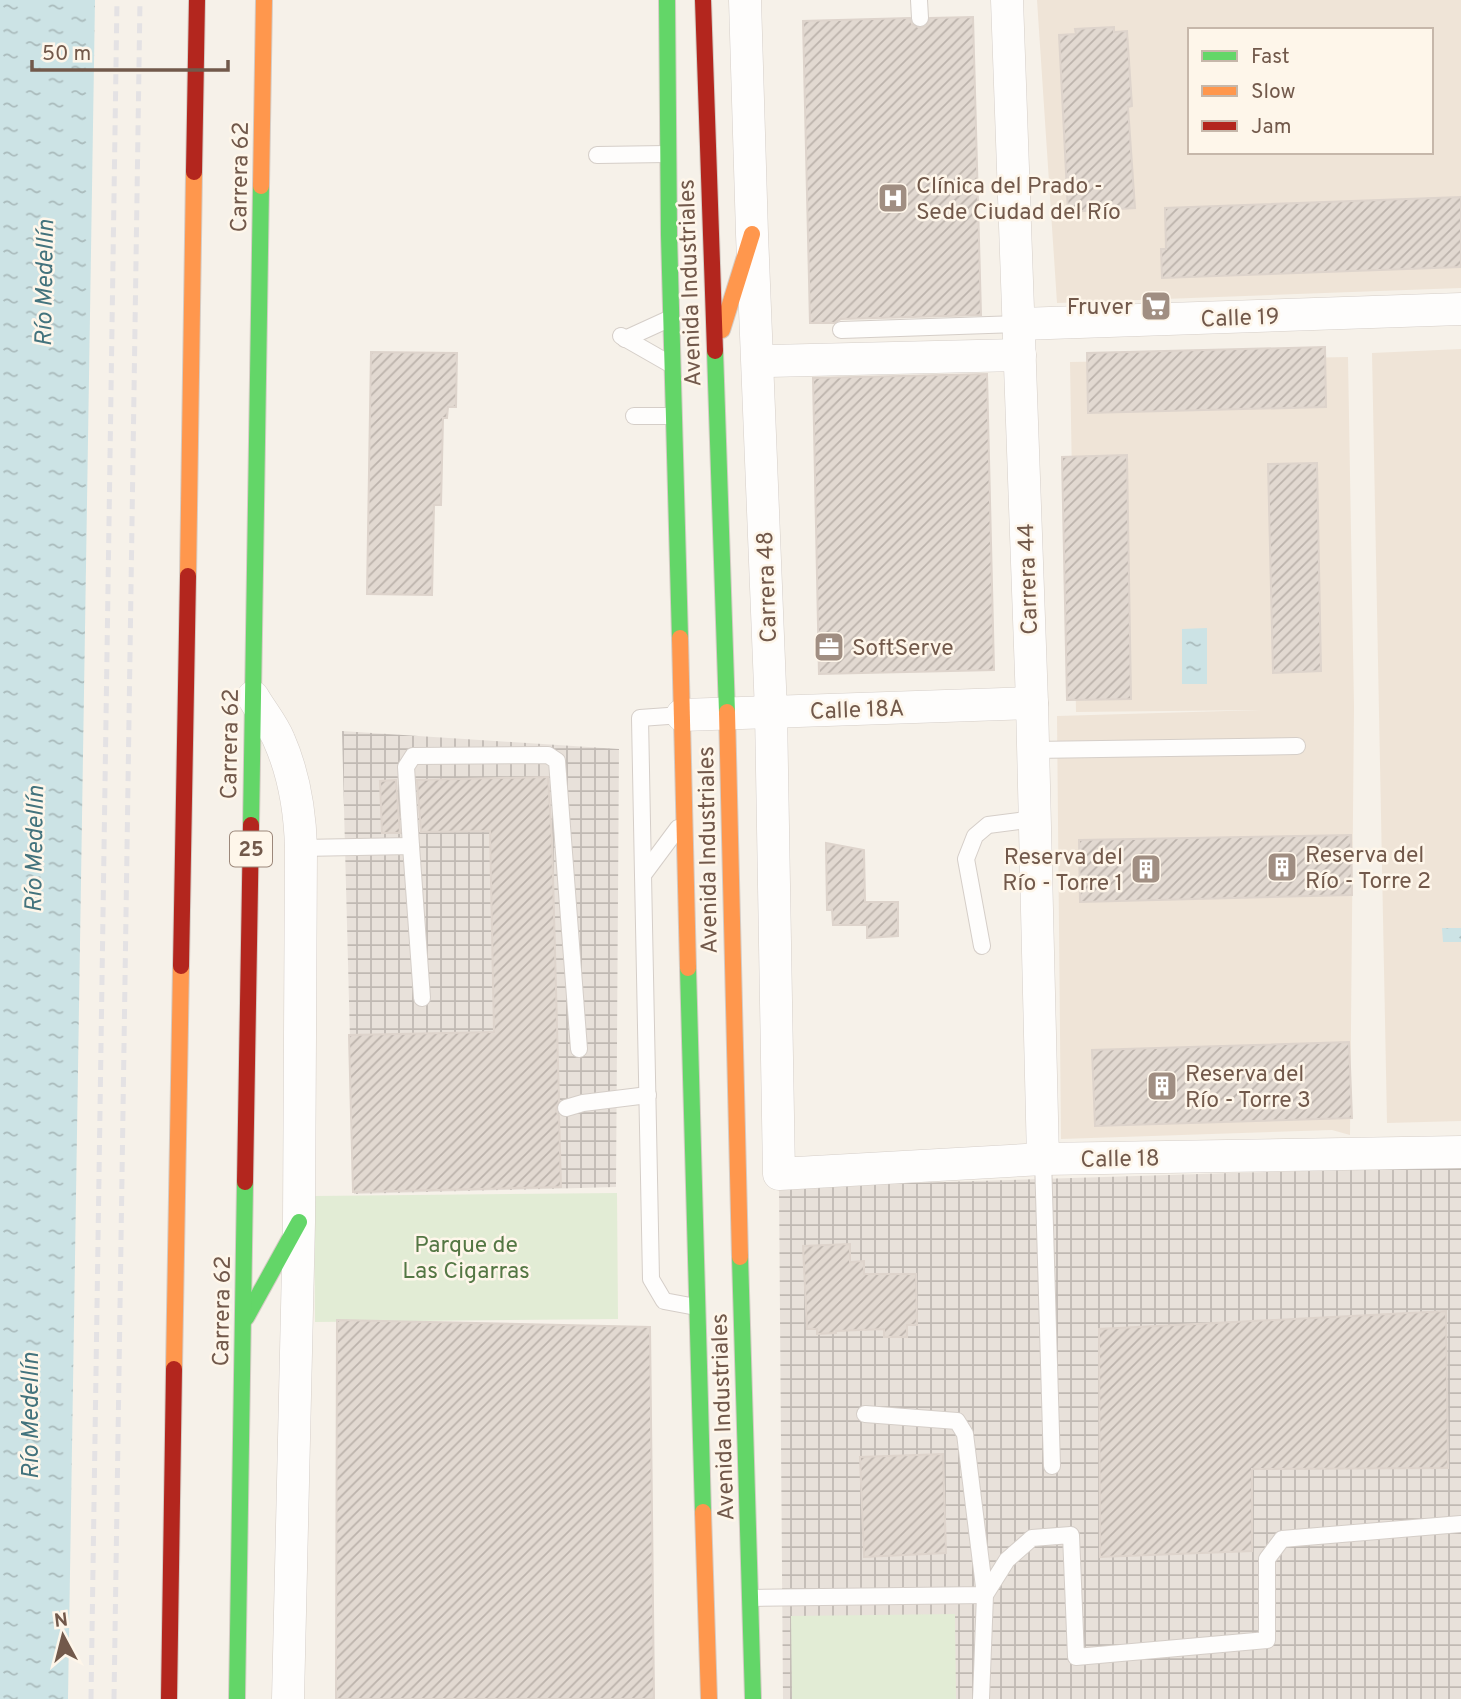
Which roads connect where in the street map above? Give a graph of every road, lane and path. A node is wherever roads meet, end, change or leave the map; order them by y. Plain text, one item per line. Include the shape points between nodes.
1 (197, 0) edge
2 (211, 0) edge
3 (264, 0) edge
4 (667, 0) edge
5 (703, 0) edge
6 (745, 0) edge
7 (919, 0) edge
8 (1007, 0) edge
9 (920, 18) dead end
10 (195, 115) junction
11 (667, 154) junction
12 (597, 155) dead end
13 (752, 234) junction
14 (1461, 309) edge
15 (671, 317) junction
16 (841, 330) dead end
17 (1020, 340) junction
18 (713, 358) junction
19 (769, 361) dead end
20 (672, 365) junction
21 (634, 416) dead end
22 (674, 416) junction
23 (253, 697) junction
24 (1032, 703) junction
25 (771, 712) junction
26 (727, 714) junction
27 (682, 715) junction
28 (1297, 746) dead end
29 (1033, 750) junction
30 (685, 818) junction
31 (1035, 819) junction
32 (411, 846) junction
33 (302, 848) junction
34 (643, 875) junction
35 (982, 946) dead end
36 (422, 998) dead end
37 (579, 1049) dead end
38 (648, 1095) junction
39 (566, 1108) dead end
40 (1461, 1152) edge
41 (1043, 1159) junction
42 (779, 1174) joint
43 (299, 1223) junction
44 (697, 1308) junction
45 (243, 1322) junction
46 (865, 1414) dead end
47 (1052, 1466) dead end
48 (1461, 1524) edge
49 (985, 1595) junction
50 (751, 1598) junction
51 (169, 1699) edge
52 (237, 1699) edge
53 (288, 1699) edge
54 (709, 1699) edge
55 (753, 1699) edge
56 (981, 1699) edge

1 - 10 main road, Carrera 62
2 - 10 main road
3 - 23 main road, Carrera 62 / 25
4 - 11 main road, Avenida Industriales
5 - 18 main road, Avenida Industriales
6 - 13 street, Carrera 48
7 - 9 lane
8 - 17 street, Carrera 44
10 - 51 main road, Carrera 62
11 - 12 lane
11 - 15 main road, Avenida Industriales
13 - 18 main road
13 - 25 street, Carrera 48
14 - 17 street, Calle 19
15 - 20 main road, Avenida Industriales
15 - 20 lane via 623,338
16 - 17 lane
17 - 19 street, Calle 19
17 - 24 street, Carrera 44
18 - 26 main road, Avenida Industriales
20 - 22 main road, Avenida Industriales
21 - 22 lane
22 - 27 main road, Avenida Industriales
23 - 33 street via 278,738 295,788
23 - 45 main road, Carrera 62 / 25
24 - 25 street, Calle 18A
24 - 29 street, Carrera 44
25 - 26 street, Calle 18A
25 - 42 street, Carrera 48
26 - 27 street, Calle 18A
26 - 50 main road, Avenida Industriales
27 - 30 main road, Avenida Industriales
27 - 34 lane via 640,718
28 - 29 lane
29 - 31 street, Carrera 44
30 - 34 lane
30 - 44 main road, Avenida Industriales
31 - 35 lane via 988,825 975,836 967,859
31 - 41 street, Carrera 44
32 - 33 lane
32 - 36 lane
32 - 37 lane via 406,767 414,756 548,755 557,761
33 - 43 street
34 - 38 lane
38 - 39 lane
38 - 44 lane via 651,1279 664,1301
40 - 41 street, Calle 18
41 - 42 street, Calle 18
41 - 47 lane
43 - 45 main road
43 - 53 street
44 - 54 main road, Avenida Industriales
45 - 52 main road, Carrera 62 / 25
46 - 49 lane via 957,1421 965,1434
48 - 49 lane via 1282,1539 1267,1559 1267,1640 1076,1657 1071,1535 1032,1538 1007,1560
49 - 50 lane
49 - 56 lane
50 - 55 main road, Avenida Industriales

